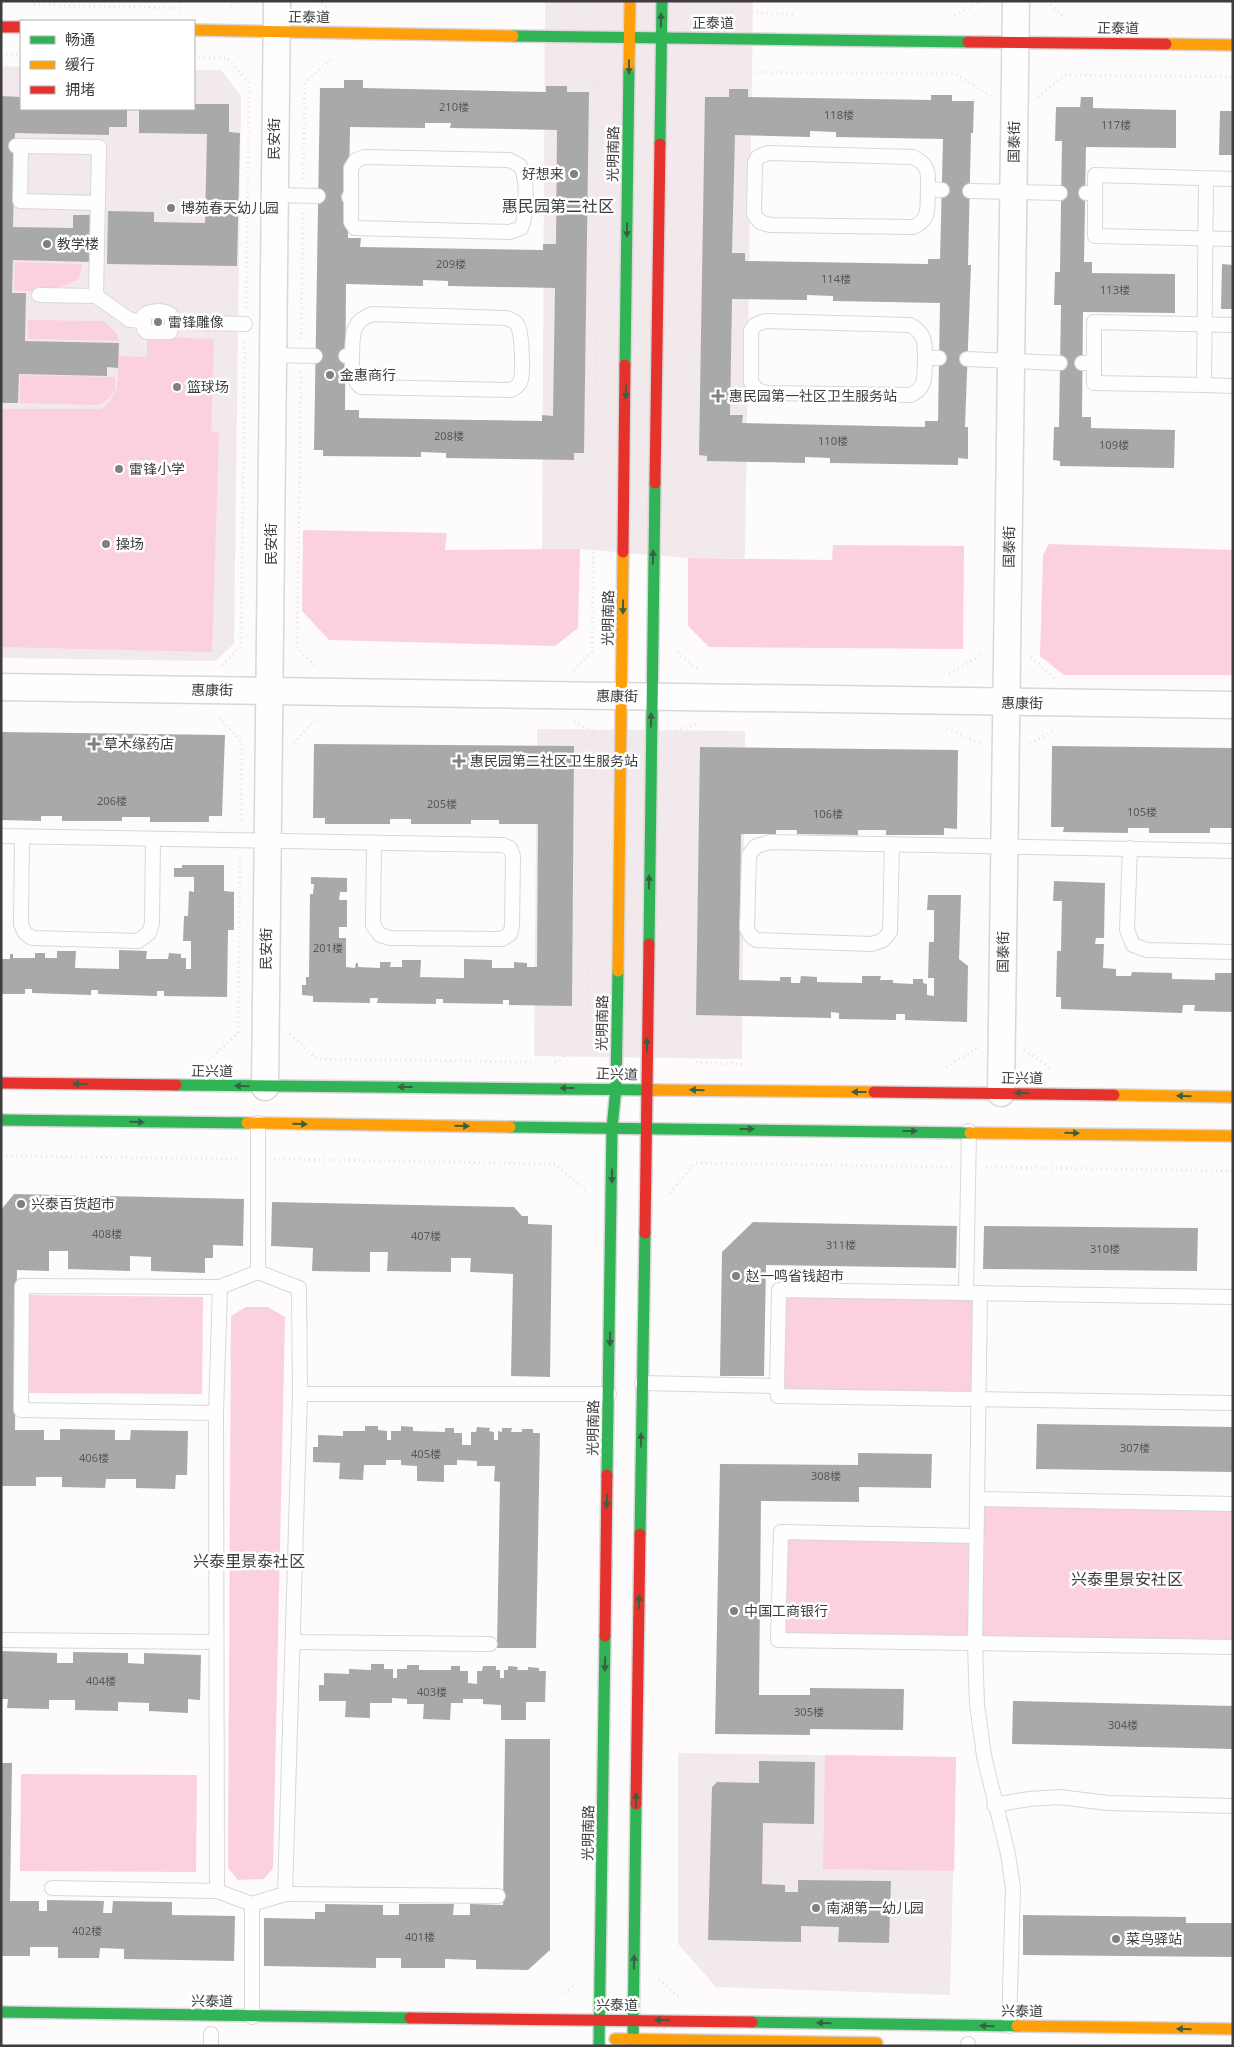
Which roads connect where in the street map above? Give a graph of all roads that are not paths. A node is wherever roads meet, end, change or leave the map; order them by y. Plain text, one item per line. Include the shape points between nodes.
1 (276, 1) edge
2 (630, 1) edge
3 (662, 1) edge
4 (1016, 1) edge
5 (1, 27) edge
6 (20, 27) edge
7 (195, 30) edge
8 (276, 32) junction
9 (629, 38) junction
10 (661, 39) junction
11 (1016, 42) junction
12 (1233, 45) edge
13 (1206, 178) junction
14 (1233, 179) edge
15 (935, 190) joint
16 (970, 191) dead end
17 (1014, 192) junction
18 (1060, 193) dead end
19 (273, 195) junction
20 (318, 196) dead end
21 (350, 197) joint
22 (98, 202) junction
23 (1207, 238) junction
24 (1233, 239) edge
25 (39, 295) dead end
26 (96, 296) junction
27 (246, 324) road end
28 (1205, 325) junction
29 (1233, 325) edge
30 (272, 355) junction
31 (308, 356) road end
32 (349, 356) joint
33 (932, 358) joint
34 (968, 359) dead end
35 (1011, 361) junction
36 (1060, 363) dead end
37 (1204, 385) junction
38 (1233, 386) edge
39 (1, 687) edge
40 (270, 691) junction
41 (622, 696) junction
42 (651, 696) junction
43 (1006, 703) junction
44 (1233, 705) edge
45 (1, 836) edge
46 (22, 836) junction
47 (153, 840) junction
48 (268, 841) junction
49 (374, 843) junction
50 (892, 844) junction
51 (1004, 846) junction
52 (1130, 848) junction
53 (1233, 851) edge
54 (1233, 952) edge
55 (1, 1083) edge
56 (265, 1087) junction
57 (616, 1088) junction
58 (647, 1090) junction
59 (1001, 1093) junction
60 (1233, 1097) edge
61 (1, 1120) edge
62 (258, 1123) junction
63 (612, 1128) junction
64 (646, 1128) junction
65 (969, 1131) junction
66 (1233, 1136) edge
67 (258, 1272) junction
68 (220, 1287) junction
69 (973, 1293) junction
70 (1233, 1298) edge
71 (642, 1383) junction
72 (777, 1386) junction
73 (300, 1394) junction
74 (609, 1394) junction
75 (978, 1399) junction
76 (1233, 1403) edge
77 (216, 1414) junction
78 (977, 1498) junction
79 (1233, 1504) edge
80 (976, 1536) junction
81 (1, 1640) edge
82 (216, 1642) junction
83 (293, 1642) junction
84 (490, 1644) dead end
85 (975, 1644) junction
86 (1233, 1647) edge
87 (994, 1805) junction
88 (1233, 1806) edge
89 (52, 1888) dead end
90 (217, 1891) junction
91 (286, 1894) junction
92 (498, 1896) dead end
93 (252, 1904) junction
94 (1, 2012) edge
95 (252, 2017) junction
96 (600, 2020) junction
97 (633, 2020) junction
98 (1008, 2026) junction
99 (1233, 2029) edge
100 (596, 2041) edge
101 (633, 2043) edge
102 (889, 2043) dead end

1 - 8 street, 民安街
2 - 9 main road, 光明南路
10 -> 3 main road
4 - 11 street, 国泰街
5 - 6 main road
7 - 8 main road, 正泰道
8 - 9 main road, 正泰道
8 - 19 street, 民安街
9 - 10 main road, 正泰道
9 -> 41 main road, 光明南路
10 - 11 main road, 正泰道
42 -> 10 main road
11 - 12 main road, 正泰道
11 - 17 street, 国泰街
13 - 14 lane
13 - 23 lane
13 - 23 lane via 1095,175 1090,193 1095,236
15 - 15 lane via 922,161 913,157 768,153 758,156 755,163 754,214 760,222 770,225 913,227 922,224 927,216
16 - 17 lane
17 - 18 lane
17 - 35 street, 国泰街
19 - 20 lane
19 - 30 street, 民安街
21 - 21 lane via 351,168 356,160 365,157 509,160 519,165 525,175 525,220 521,228 510,232 355,228 351,222
22 - 22 lane via 99,147 19,146 20,201
22 - 26 lane
23 - 24 lane
23 - 28 lane
25 - 26 lane
26 - 27 lane via 130,320 144,321 144,314 148,311 167,312 172,322
28 - 29 lane
28 - 37 lane
28 - 37 lane via 1094,322 1088,363 1094,383
30 - 31 lane
30 - 40 street, 民安街
32 - 32 lane via 354,330 364,316 506,318 514,321 521,335 521,379 511,390 361,387 355,382
33 - 33 lane via 925,339 918,329 910,325 765,321 755,325 751,331 751,382 757,390 767,393 910,395 918,392 923,384
34 - 35 lane
35 - 36 lane
35 - 43 street, 国泰街
37 - 38 lane
39 - 40 street, 惠康街
40 - 41 street, 惠康街
40 - 48 street, 民安街
41 - 42 street, 惠康街
41 - 57 main road, 光明南路
42 - 43 street, 惠康街
58 -> 42 main road
43 - 44 street, 惠康街
43 - 51 street, 国泰街
45 - 46 lane
46 - 47 lane
46 - 47 lane via 21,924 32,938 138,941 149,933 152,923
47 - 48 lane
48 - 49 lane
48 - 56 street, 民安街
49 - 49 lane via 503,845 510,848 513,856 510,934 502,939 390,938 380,935 373,925
50 - 50 lane via 770,842 756,846 749,855 748,928 751,936 756,940 872,944 883,940 890,932
50 - 51 lane
51 - 52 lane
51 - 59 street, 国泰街
52 - 53 lane
52 - 54 lane via 1128,930 1133,946 1147,950
56 -> 55 main road, 正兴道
57 -> 56 main road, 正兴道
57 - 58 main road, 正兴道
57 - 63 main road, 光明南路
59 -> 58 main road, 正兴道
58 - 64 main road
60 -> 59 main road, 正兴道
61 -> 62 main road
62 -> 63 main road
62 - 67 lane
63 - 64 main road
63 -> 74 main road, 光明南路
64 -> 65 main road
64 - 71 main road
65 -> 66 main road
65 - 69 lane
67 - 68 lane
67 - 73 lane via 299,1288
68 - 77 lane
68 - 77 lane via 22,1286 21,1410
69 - 70 lane
69 - 72 lane via 779,1290
69 - 75 lane
71 - 72 lane
97 -> 71 main road
72 - 75 lane via 778,1396
73 - 74 lane
73 - 83 lane
74 -> 96 main road, 光明南路
75 - 76 lane
75 - 78 lane
77 - 82 lane
78 - 79 lane
78 - 80 lane
80 - 85 lane
80 - 85 lane via 781,1532 778,1640
81 - 82 lane
82 - 90 lane
83 - 84 lane
83 - 91 lane
85 - 86 lane
85 - 87 lane via 978,1713
87 - 88 lane via 1059,1797 1108,1803
87 - 98 lane via 1008,1854 1013,1888
89 - 90 lane
90 - 93 lane
91 - 92 lane
91 - 93 lane
93 - 95 lane
94 - 95 main road, 兴泰道
95 - 96 main road, 兴泰道
96 - 97 main road, 兴泰道
96 - 100 main road, 光明南路
98 -> 97 main road, 兴泰道
97 - 101 main road
99 -> 98 main road, 兴泰道
100 - 101 main road
101 - 102 main road

